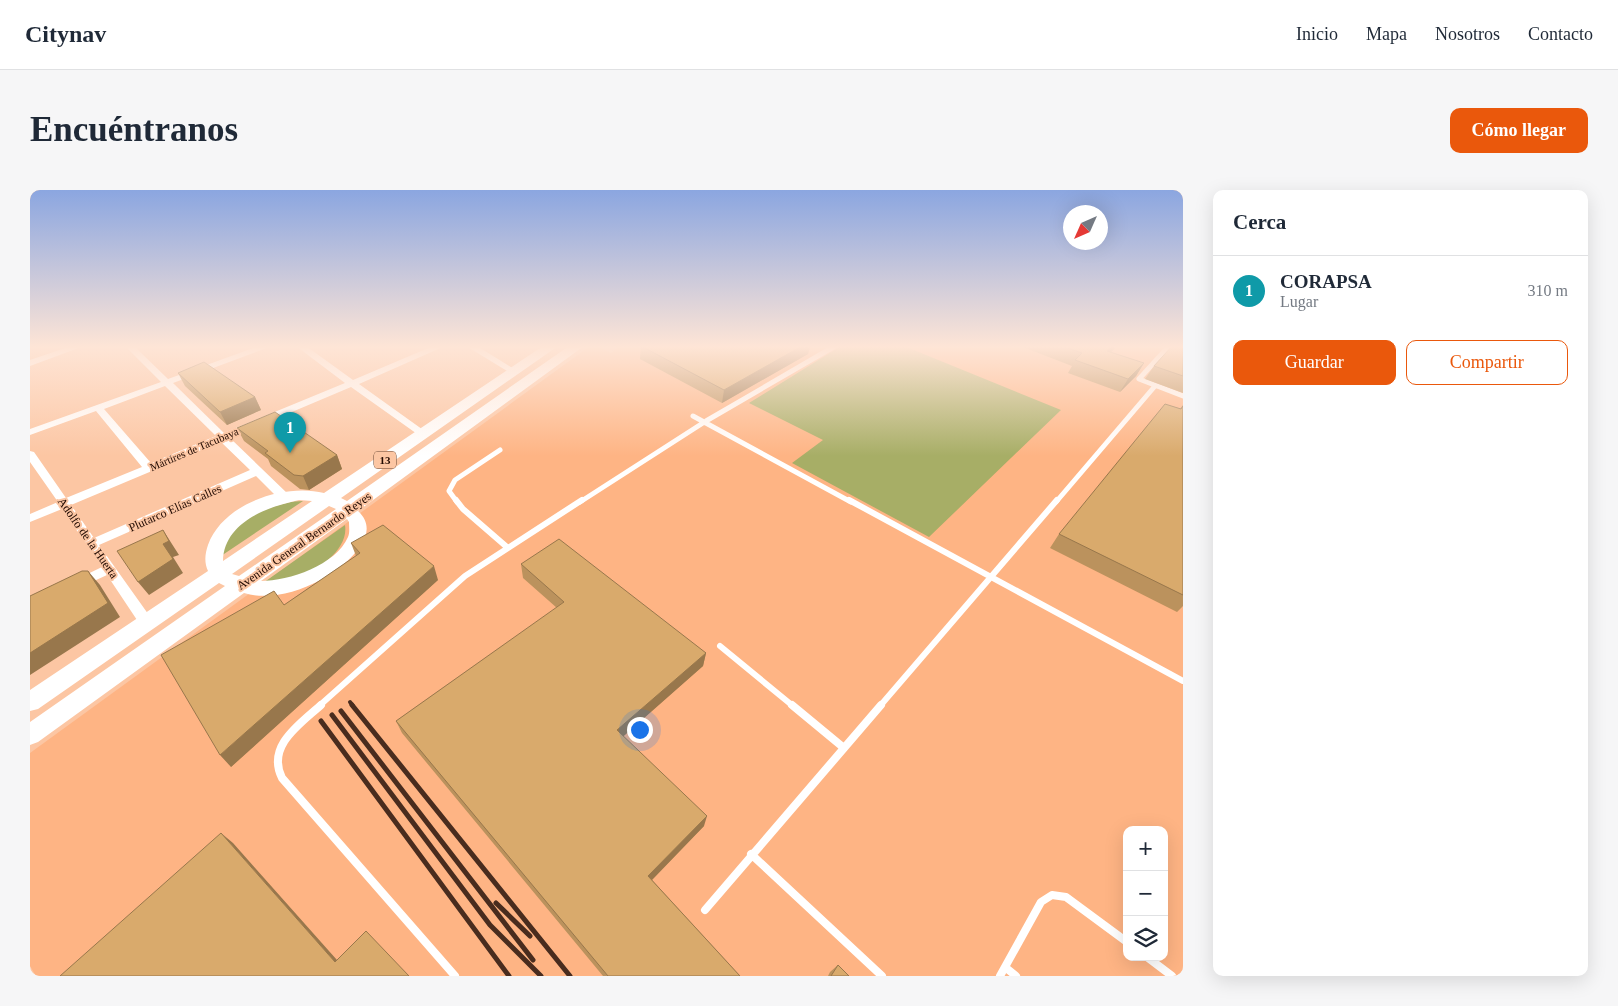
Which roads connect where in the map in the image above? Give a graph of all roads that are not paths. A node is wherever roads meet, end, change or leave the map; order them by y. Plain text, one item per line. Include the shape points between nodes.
1 (166, 383) joint
2 (356, 383) edge
3 (499, 383) edge
4 (526, 383) edge
5 (772, 383) edge
6 (1147, 383) edge
7 (353, 384) junction
8 (1155, 386) junction
9 (1183, 396) edge
10 (98, 408) junction
11 (694, 416) dead end
12 (706, 421) junction
13 (30, 432) edge
14 (423, 434) junction
15 (222, 437) junction
16 (500, 450) dead end
17 (30, 454) edge
18 (149, 468) junction
19 (258, 471) junction
20 (284, 497) junction
21 (328, 498) junction
22 (64, 504) junction
23 (348, 509) junction
24 (30, 518) edge
25 (92, 544) junction
26 (508, 548) junction
27 (109, 569) junction
28 (218, 573) junction
29 (990, 578) junction
30 (238, 588) junction
31 (65, 590) edge
32 (146, 622) junction
33 (720, 646) dead end
34 (1183, 681) edge
35 (30, 702) edge
36 (30, 735) edge
37 (844, 748) junction
38 (751, 854) junction
39 (705, 910) dead end
40 (1123, 939) edge
41 (1151, 961) edge
42 (1002, 972) edge
43 (455, 976) edge
44 (882, 976) edge
45 (1016, 976) edge
46 (1172, 976) edge

1 - 10 street
1 - 15 street
2 - 7 street, Mártires de Tacubaya
3 - 14 main road, Avenida General Bernardo Reyes / 13
4 - 23 main road, Avenida General Bernardo Reyes / 13
5 - 12 lane
6 - 8 lane
7 - 14 street
7 - 15 street, Mártires de Tacubaya
8 - 9 lane
8 - 29 lane
10 - 13 street
10 - 18 street
11 - 12 lane
12 - 26 lane
12 - 29 lane
14 - 21 main road, Avenida General Bernardo Reyes / 13
15 - 18 street, Mártires de Tacubaya
15 - 19 street
16 - 26 lane via 455,480 449,491 463,509
17 - 22 street, Adolfo de la Huerta
18 - 22 street, Mártires de Tacubaya
19 - 20 street
19 - 25 street, Plutarco Elías Calles
20 - 21 main road via 314,494
20 - 28 main road via 253,509 227,528 216,543 213,559
21 - 23 main road
21 - 28 main road, Avenida General Bernardo Reyes / 13
22 - 24 street, Mártires de Tacubaya
22 - 25 street, Adolfo de la Huerta
23 - 30 main road, Avenida General Bernardo Reyes / 13
23 - 30 main road via 359,524 357,538 347,553 330,568 284,588
25 - 27 street, Adolfo de la Huerta
26 - 43 lane via 465,576 296,727 284,740 276,761 282,778
27 - 31 street
27 - 32 street, Adolfo de la Huerta
28 - 30 main road
28 - 32 main road, Avenida General Bernardo Reyes / 13
29 - 34 lane
29 - 37 lane
30 - 36 main road, Avenida General Bernardo Reyes / 13
32 - 35 main road, Avenida General Bernardo Reyes / 13
33 - 37 lane
37 - 38 lane
38 - 39 lane
38 - 44 lane
40 - 42 lane via 1066,897 1054,894 1041,902
41 - 46 lane
42 - 45 lane

